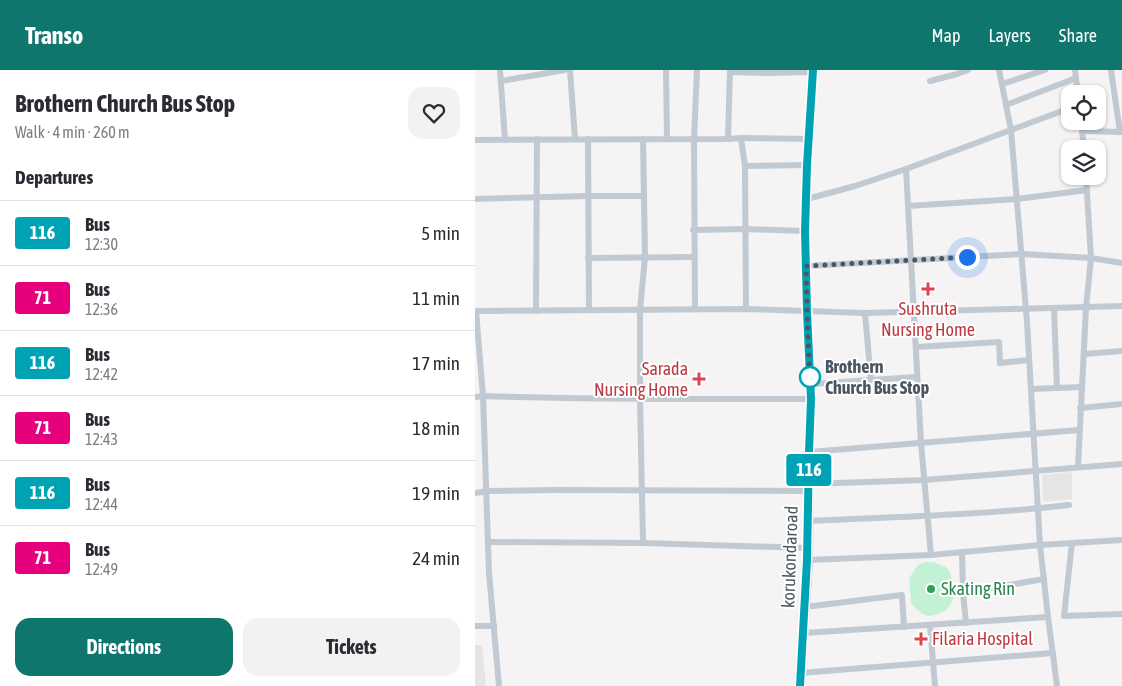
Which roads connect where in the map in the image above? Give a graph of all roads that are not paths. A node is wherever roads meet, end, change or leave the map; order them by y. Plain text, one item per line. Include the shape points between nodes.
1 (500, 70) edge
2 (565, 70) edge
3 (570, 70) edge
4 (665, 70) edge
5 (697, 70) edge
6 (967, 70) edge
7 (999, 70) edge
8 (1045, 70) edge
9 (1075, 70) edge
10 (1111, 70) edge
11 (730, 71) edge
12 (813, 71) edge
13 (767, 72) edge
14 (1076, 78) junction
15 (501, 81) junction
16 (930, 81) dead end
17 (1002, 84) junction
18 (1077, 85) edge
19 (1006, 105) junction
20 (1061, 111) edge
21 (1011, 130) junction
22 (1082, 131) joint
23 (1121, 132) edge
24 (741, 138) junction
25 (809, 138) junction
26 (537, 139) junction
27 (575, 139) junction
28 (588, 139) junction
29 (643, 139) junction
30 (667, 139) junction
31 (694, 139) junction
32 (727, 139) junction
33 (475, 140) edge
34 (505, 140) junction
35 (1082, 140) edge
36 (807, 165) junction
37 (745, 166) junction
38 (906, 169) junction
39 (1087, 185) edge
40 (1087, 190) junction
41 (588, 196) junction
42 (644, 196) junction
43 (537, 197) junction
44 (475, 199) edge
45 (807, 199) junction
46 (1017, 199) junction
47 (908, 206) junction
48 (745, 229) junction
49 (693, 230) junction
50 (805, 231) junction
51 (1022, 254) junction
52 (645, 257) junction
53 (694, 257) junction
54 (588, 258) junction
55 (1091, 258) junction
56 (911, 261) junction
57 (1122, 263) edge
58 (806, 266) junction
59 (1122, 306) edge
60 (1053, 308) junction
61 (1086, 308) junction
62 (695, 309) junction
63 (746, 309) junction
64 (1026, 309) junction
65 (589, 310) junction
66 (641, 310) junction
67 (476, 311) edge
68 (536, 311) junction
69 (807, 311) junction
70 (915, 311) junction
71 (865, 313) junction
72 (917, 346) junction
73 (1122, 351) edge
74 (1084, 354) junction
75 (1029, 360) junction
76 (917, 377) junction
77 (871, 380) junction
78 (810, 384) junction
79 (1082, 387) junction
80 (1057, 388) junction
81 (1031, 389) junction
82 (483, 396) junction
83 (475, 397) edge
84 (811, 399) junction
85 (640, 400) junction
86 (1122, 404) edge
87 (1080, 408) junction
88 (1079, 430) junction
89 (1034, 434) junction
90 (921, 443) junction
91 (809, 452) junction
92 (1122, 464) edge
93 (1078, 467) junction
94 (1036, 470) junction
95 (924, 480) junction
96 (809, 487) junction
97 (642, 490) junction
98 (487, 491) junction
99 (475, 494) edge
100 (1069, 505) dead end
101 (1038, 509) junction
102 (928, 516) junction
103 (808, 520) junction
104 (1122, 540) edge
105 (489, 542) junction
106 (643, 543) junction
107 (1072, 543) junction
108 (1041, 545) junction
109 (807, 548) junction
110 (962, 552) junction
111 (931, 555) junction
112 (807, 560) junction
113 (1044, 579) junction
114 (963, 593) junction
115 (805, 607) junction
116 (1122, 614) edge
117 (1048, 617) junction
118 (966, 623) junction
119 (930, 625) junction
120 (475, 626) edge
121 (494, 626) junction
122 (904, 626) junction
123 (804, 633) junction
124 (1053, 653) junction
125 (933, 662) junction
126 (800, 673) junction
127 (499, 686) edge
128 (800, 686) edge
129 (935, 686) edge
130 (1057, 686) edge

1 - 15 street
2 - 15 street
3 - 27 street
4 - 30 street
5 - 31 street
6 - 16 street
7 - 17 street
8 - 17 street
9 - 14 street
10 - 23 street
11 - 13 street
11 - 32 street
12 - 13 street
12 - 25 main road, korukondaroad
14 - 18 street
14 - 19 street
15 - 34 street
17 - 19 street
19 - 21 street
20 - 21 street
21 - 38 street
21 - 46 street
22 - 23 street
22 - 35 street
24 - 25 street
24 - 32 street
24 - 37 street
25 - 36 main road, korukondaroad
26 - 27 street
26 - 34 street
26 - 43 street
27 - 28 street
28 - 29 street
28 - 41 street
29 - 30 street
29 - 42 street
30 - 31 street
31 - 32 street
31 - 49 street
33 - 34 street
36 - 37 street
36 - 45 main road, korukondaroad
37 - 48 street
38 - 45 street
38 - 47 street
39 - 40 street
40 - 46 street
40 - 55 street
41 - 42 street
41 - 43 street
41 - 54 street
42 - 52 street
43 - 44 street
43 - 68 street
45 - 50 main road, korukondaroad
46 - 47 street
46 - 51 street
47 - 56 street
48 - 49 street
48 - 50 street
48 - 63 street
49 - 53 street
50 - 58 main road, korukondaroad
51 - 55 street
51 - 56 street
51 - 64 street
52 - 53 street
52 - 54 street
52 - 66 street
53 - 62 street
54 - 65 street
55 - 57 street
55 - 61 street
56 - 58 street
56 - 70 street
58 - 69 main road, korukondaroad
59 - 61 street
60 - 61 street
60 - 64 street
60 - 80 street
61 - 74 street
62 - 63 street
62 - 66 street
63 - 69 street
64 - 70 street
64 - 75 street
65 - 66 street
65 - 68 street
66 - 85 street
67 - 68 street
67 - 82 street
69 - 71 street
69 - 78 main road, korukondaroad
70 - 71 street
70 - 72 street
71 - 77 street
72 - 75 street via 999,342 1000,363
72 - 76 street
73 - 74 street
74 - 79 street
75 - 81 street
76 - 77 street
76 - 90 street
77 - 78 street
78 - 84 main road, korukondaroad
79 - 80 street
79 - 87 street
80 - 81 street
81 - 89 street
82 - 83 street
82 - 85 street
82 - 98 street
84 - 85 street
84 - 91 main road, korukondaroad
85 - 97 street
86 - 87 street
87 - 88 street
88 - 89 street
88 - 93 street
89 - 90 street
89 - 94 street
90 - 91 street
90 - 95 street
91 - 96 main road, korukondaroad
92 - 93 street
93 - 94 street
94 - 95 street
94 - 101 street
95 - 96 street
95 - 102 street
96 - 97 street
96 - 103 main road, korukondaroad
97 - 98 street
97 - 106 street
98 - 99 street
98 - 105 street
100 - 101 street
101 - 102 street
101 - 108 street
102 - 103 street
102 - 111 street
103 - 109 main road, korukondaroad
104 - 107 street
105 - 106 street
105 - 121 street
106 - 109 street
107 - 108 street
107 - 116 street via 1064,616
108 - 110 street
108 - 113 street
109 - 112 main road, korukondaroad
110 - 111 street
110 - 114 street
111 - 112 street
112 - 115 main road, korukondaroad
113 - 114 street
113 - 117 street
114 - 118 street
115 - 122 street via 902,595
115 - 123 main road, korukondaroad
117 - 118 street
117 - 124 street
118 - 119 street
119 - 122 street
119 - 125 street
120 - 121 street
121 - 127 street
122 - 123 street
123 - 126 main road, korukondaroad
124 - 125 street
124 - 130 street
125 - 126 street
125 - 129 street
126 - 128 main road, korukondaroad

